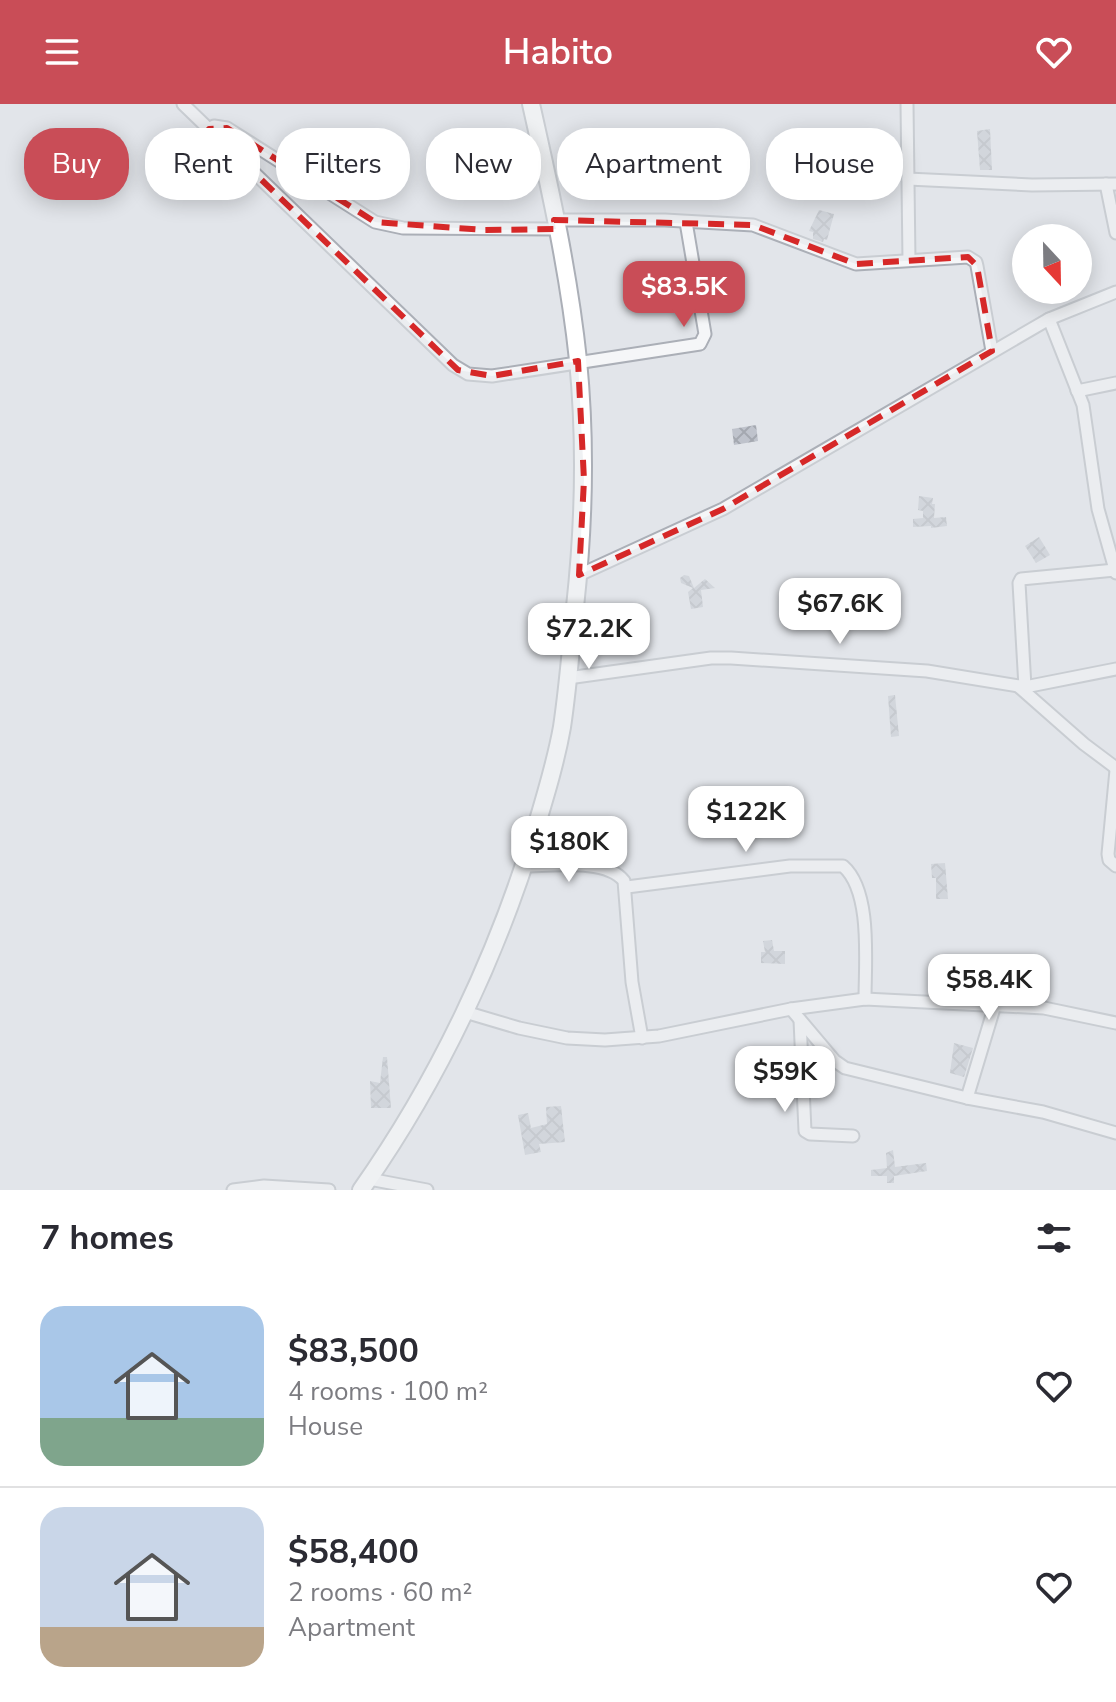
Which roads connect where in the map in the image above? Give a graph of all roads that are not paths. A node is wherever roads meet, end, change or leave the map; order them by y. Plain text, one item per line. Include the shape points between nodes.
1 (183, 104) edge
2 (531, 104) edge
3 (907, 104) edge
4 (208, 128) edge
5 (260, 149) edge
6 (260, 178) edge
7 (908, 179) junction
8 (1111, 184) edge
9 (686, 222) junction
10 (555, 224) junction
11 (1116, 233) edge
12 (909, 260) junction
13 (1116, 292) edge
14 (1049, 319) junction
15 (992, 351) junction
16 (578, 361) junction
17 (1116, 383) edge
18 (1077, 391) junction
19 (1115, 571) edge
20 (579, 575) junction
21 (1116, 669) edge
22 (568, 678) junction
23 (1021, 686) junction
24 (1116, 769) edge
25 (524, 866) junction
26 (1116, 866) edge
27 (627, 887) junction
28 (865, 999) junction
29 (995, 1005) junction
30 (791, 1009) junction
31 (465, 1012) junction
32 (800, 1020) junction
33 (1116, 1023) edge
34 (642, 1038) junction
35 (967, 1098) junction
36 (1116, 1133) edge
37 (853, 1136) dead end
38 (365, 1184) edge
39 (233, 1190) edge
40 (329, 1190) edge
41 (427, 1190) edge

1 - 4 street
2 - 10 street
3 - 7 street
5 - 10 street via 375,222 403,228
6 - 16 street via 458,370 492,376
7 - 8 street
7 - 12 street
8 - 11 street
9 - 10 street
9 - 12 street via 753,225 856,264
9 - 16 street via 703,341
10 - 16 street
12 - 15 street via 968,257 976,262
13 - 14 street
14 - 15 street
14 - 18 street
15 - 20 street via 723,509
16 - 20 street via 584,480
17 - 18 street
18 - 19 street
19 - 23 street via 1029,576 1020,581
20 - 22 street
21 - 23 street
22 - 23 street via 731,658 927,671
22 - 25 street via 549,781
23 - 24 street
24 - 26 street via 1108,854
25 - 27 street via 603,867 617,873
25 - 31 street
27 - 28 street via 790,866 843,866 856,881 863,913
27 - 34 street via 632,982
28 - 29 street
28 - 30 street
29 - 33 street via 1065,1010
29 - 35 street
30 - 32 street
30 - 34 street
31 - 34 street via 567,1038
31 - 38 street
32 - 35 street via 845,1068
32 - 37 street via 805,1131
35 - 36 street
38 - 41 street
39 - 40 street

